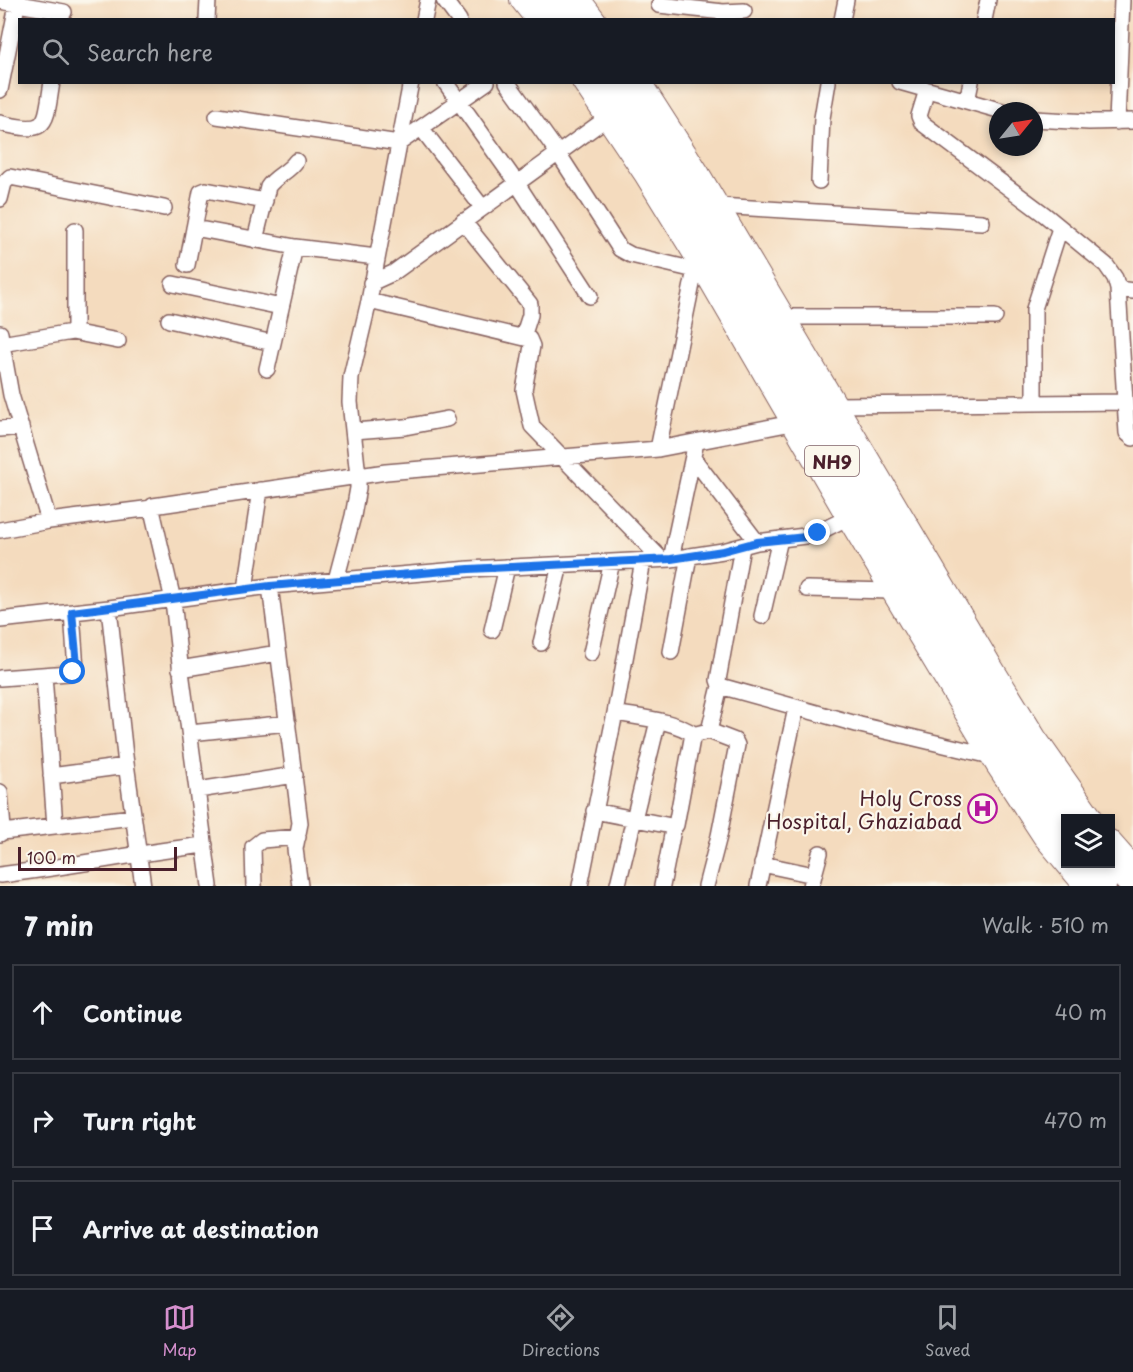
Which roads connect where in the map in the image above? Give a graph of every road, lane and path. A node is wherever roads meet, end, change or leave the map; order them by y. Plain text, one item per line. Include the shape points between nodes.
1 (208, 0) edge
2 (428, 0) edge
3 (444, 0) edge
4 (520, 0) edge
5 (540, 0) edge
6 (563, 0) edge
7 (581, 0) edge
8 (846, 0) edge
9 (988, 0) edge
10 (1122, 0) edge
11 (0, 1) edge
12 (17, 2) edge
13 (659, 5) dead end
14 (65, 10) edge
15 (745, 10) edge
16 (207, 18) edge
17 (424, 18) edge
18 (458, 18) edge
19 (534, 18) edge
20 (553, 18) edge
21 (576, 18) edge
22 (594, 18) edge
23 (842, 18) edge
24 (984, 18) edge
25 (1117, 31) edge
26 (52, 84) edge
27 (411, 84) edge
28 (446, 84) edge
29 (485, 84) edge
30 (508, 84) edge
31 (583, 84) edge
32 (601, 84) edge
33 (625, 84) edge
34 (642, 84) edge
35 (828, 84) edge
36 (971, 84) edge
37 (914, 85) edge
38 (0, 90) edge
39 (967, 101) junction
40 (460, 102) junction
41 (989, 107) edge
42 (217, 116) dead end
43 (607, 118) junction
44 (1043, 119) edge
45 (1133, 121) edge
46 (1117, 122) junction
47 (0, 123) edge
48 (422, 129) junction
49 (399, 143) junction
50 (558, 153) junction
51 (296, 161) dead end
52 (5, 175) edge
53 (819, 181) dead end
54 (516, 182) junction
55 (0, 199) edge
56 (265, 201) junction
57 (719, 206) junction
58 (482, 207) junction
59 (164, 208) dead end
60 (463, 221) junction
61 (982, 222) dead end
62 (194, 228) junction
63 (1060, 228) junction
64 (75, 230) dead end
65 (255, 240) junction
66 (295, 247) junction
67 (376, 257) junction
68 (187, 265) dead end
69 (696, 265) junction
70 (371, 283) junction
71 (173, 284) dead end
72 (1125, 290) edge
73 (590, 296) dead end
74 (369, 302) junction
75 (281, 307) junction
76 (995, 316) dead end
77 (786, 317) junction
78 (169, 320) dead end
79 (75, 332) junction
80 (523, 337) junction
81 (1, 338) edge
82 (118, 341) dead end
83 (273, 343) junction
84 (267, 369) dead end
85 (1125, 402) junction
86 (1034, 403) junction
87 (838, 405) junction
88 (447, 419) dead end
89 (792, 423) junction
90 (21, 427) junction
91 (0, 429) edge
92 (354, 431) junction
93 (1133, 438) edge
94 (696, 442) junction
95 (658, 449) junction
96 (560, 458) junction
97 (693, 458) junction
98 (358, 476) junction
99 (260, 490) junction
100 (152, 508) junction
101 (847, 518) junction
102 (49, 521) junction
103 (0, 530) edge
104 (780, 539) junction
105 (757, 542) junction
106 (742, 547) junction
107 (689, 556) junction
108 (666, 559) junction
109 (643, 561) junction
110 (612, 562) junction
111 (560, 565) junction
112 (507, 567) junction
113 (336, 580) junction
114 (270, 586) junction
115 (245, 589) junction
116 (807, 590) dead end
117 (891, 591) junction
118 (173, 600) junction
119 (109, 608) junction
120 (72, 612) junction
121 (762, 616) dead end
122 (0, 620) edge
123 (492, 630) dead end
124 (542, 643) dead end
125 (278, 652) junction
126 (671, 652) dead end
127 (591, 653) dead end
128 (180, 669) junction
129 (44, 675) junction
130 (0, 678) edge
131 (720, 686) junction
132 (796, 708) junction
133 (615, 712) junction
134 (657, 722) junction
135 (288, 723) junction
136 (189, 733) junction
137 (702, 733) junction
138 (990, 756) junction
139 (126, 766) junction
140 (295, 775) junction
141 (51, 776) junction
142 (198, 789) junction
143 (0, 792) edge
144 (594, 811) junction
145 (1069, 814) edge
146 (1090, 814) edge
147 (133, 817) junction
148 (633, 819) junction
149 (674, 825) junction
150 (55, 826) junction
151 (1061, 832) edge
152 (1, 833) edge
153 (298, 837) junction
154 (205, 845) junction
155 (1115, 846) edge
156 (138, 853) junction
157 (820, 853) dead end
158 (762, 864) junction
159 (1133, 866) edge
160 (1089, 868) edge
161 (1114, 868) edge
162 (0, 876) edge
163 (20, 880) edge
164 (813, 881) edge
165 (618, 884) dead end
166 (143, 886) edge
167 (210, 886) edge
168 (254, 886) edge
169 (300, 886) edge
170 (580, 886) edge
171 (662, 886) edge
172 (706, 886) edge
173 (758, 886) edge
174 (1084, 886) edge
175 (1105, 886) edge
176 (1131, 886) edge

1 - 16 street
2 - 17 street
3 - 18 street
4 - 19 main road
5 - 20 highway
6 - 21 highway
7 - 22 main road
8 - 23 street
9 - 24 street
10 - 25 street
11 - 12 street
12 - 14 street
12 - 38 street
13 - 15 street via 723,12
25 - 46 street
26 - 47 street via 45,121 40,126 31,129
27 - 49 street
28 - 40 street
29 - 40 street
30 - 50 street
31 - 43 main road
32 - 151 highway, NH9 via 671,189 988,722
33 - 145 highway, NH9 via 685,176 1006,716
34 - 57 main road
35 - 53 street
36 - 39 street
37 - 39 street
37 - 63 street via 922,123
39 - 41 street
40 - 48 street
40 - 54 street
42 - 49 street
43 - 50 street
43 - 69 main road
44 - 46 street
45 - 46 street
48 - 49 street
48 - 58 street
49 - 67 street
50 - 54 street
50 - 69 street via 623,252
51 - 56 street via 269,184
52 - 55 street
52 - 59 street
54 - 58 street
54 - 73 street
56 - 62 street via 204,191
56 - 65 street
57 - 61 street
57 - 77 main road
58 - 60 street
60 - 70 street via 393,273
60 - 80 street via 530,304
62 - 65 street
62 - 68 street
63 - 72 street via 1106,265
63 - 86 street via 1034,309
64 - 79 street
65 - 66 street
66 - 67 street
66 - 75 street
67 - 70 street
69 - 89 main road
69 - 95 street
70 - 74 street
71 - 75 street
72 - 85 street
74 - 80 street
74 - 92 street via 350,385
75 - 83 street
76 - 77 street
77 - 87 main road
78 - 83 street
79 - 81 street
79 - 82 street
80 - 96 street via 532,346 524,390 529,421
81 - 90 street
83 - 84 street
85 - 86 street
85 - 93 street via 1127,433
86 - 87 street
87 - 146 main road via 991,664
88 - 92 street
89 - 94 street
89 - 101 main road
90 - 91 street
90 - 102 street
92 - 98 street
94 - 95 street
94 - 97 street
95 - 96 street
96 - 98 street
96 - 108 street
97 - 105 street
97 - 108 street
98 - 99 street
98 - 113 street via 353,516
99 - 100 street
99 - 115 street
100 - 102 street
100 - 118 street
101 - 104 street via 813,535
101 - 117 main road
102 - 103 street
104 - 105 street
104 - 121 street
105 - 106 street
106 - 107 street
106 - 131 street
107 - 108 street
107 - 126 street
108 - 109 street
109 - 110 street
109 - 133 street
110 - 111 street
110 - 127 street
111 - 112 street
111 - 124 street
112 - 113 street
112 - 123 street
113 - 114 street
114 - 115 street
114 - 125 street
115 - 118 street
116 - 117 street
117 - 138 main road
118 - 119 street
118 - 128 street
119 - 120 street
119 - 139 street
120 - 122 street
120 - 129 street via 76,670
125 - 128 street
125 - 135 street
128 - 136 street
129 - 130 street
129 - 141 street
131 - 132 street
131 - 137 street
132 - 138 street
132 - 158 street
133 - 134 street
133 - 144 street
134 - 137 street
134 - 148 street
135 - 136 street
135 - 140 street
136 - 142 street
137 - 149 street
137 - 172 street via 735,741 737,745
138 - 174 main road via 1043,837
139 - 141 street
139 - 147 street
140 - 142 street
140 - 153 street
141 - 150 street
142 - 154 street
143 - 152 street
144 - 148 street
144 - 170 street
147 - 150 street
147 - 156 street
148 - 149 street
148 - 165 street
149 - 171 street
150 - 152 street
153 - 168 street via 262,840 253,847
153 - 169 street via 295,849
154 - 156 street
154 - 167 street
155 - 159 main road
156 - 163 street
156 - 166 street
157 - 164 street
158 - 164 street
158 - 173 street
160 - 175 highway
161 - 176 highway
162 - 163 street

